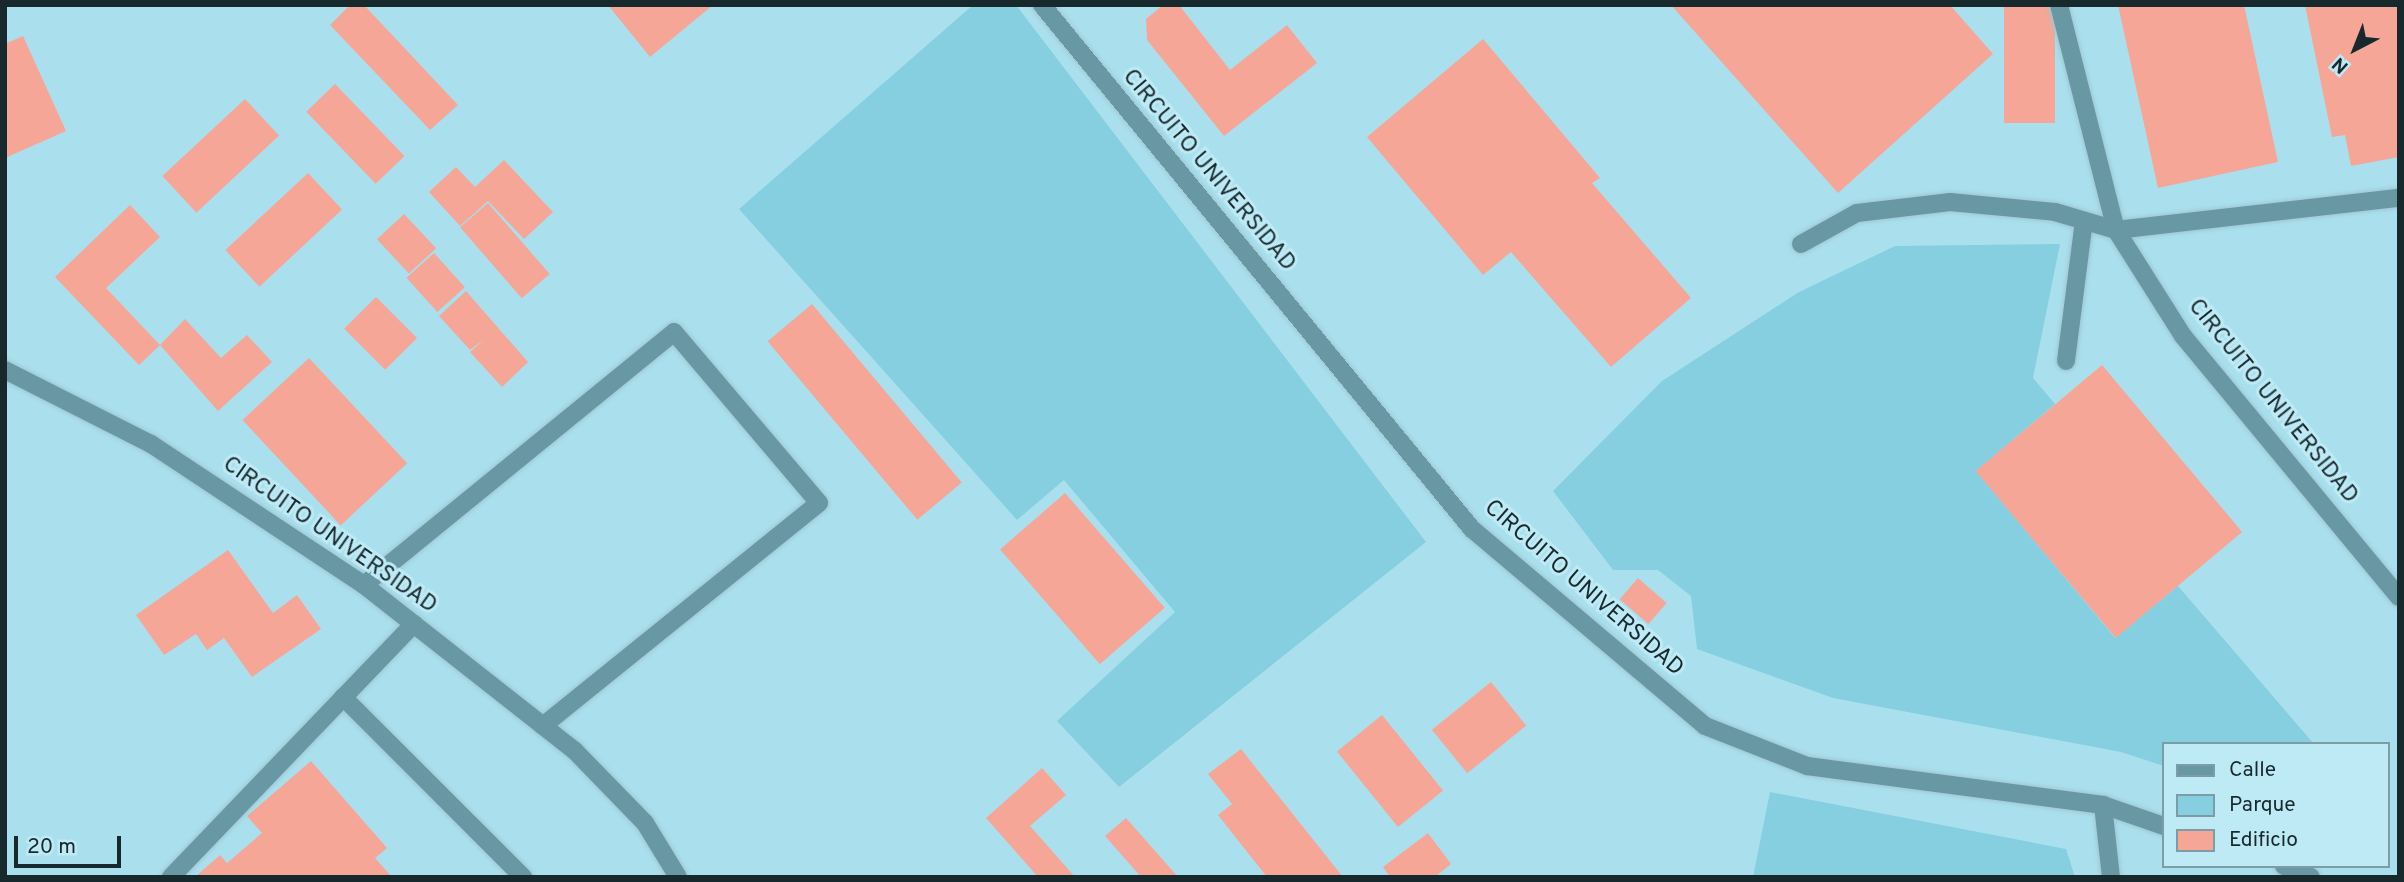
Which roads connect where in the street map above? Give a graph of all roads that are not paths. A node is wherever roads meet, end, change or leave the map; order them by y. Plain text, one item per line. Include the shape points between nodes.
1 (1042, 5) edge
2 (2059, 5) edge
3 (2399, 198) edge
4 (2084, 221) junction
5 (2116, 229) junction
6 (1801, 244) dead end
7 (2066, 361) dead end
8 (5, 370) edge
9 (365, 585) junction
10 (2399, 597) edge
11 (414, 624) junction
12 (343, 697) junction
13 (543, 726) junction
14 (2103, 805) junction
15 (2162, 825) edge
16 (2289, 868) edge
17 (171, 877) edge
18 (523, 877) edge
19 (678, 877) edge
20 (2111, 877) edge
21 (2311, 877) edge

1 - 14 street, CIRCUITO UNIVERSIDAD via 1472,529 1705,726 1807,766
2 - 5 street, CIRCUITO UNIVERSIDAD
3 - 5 street
4 - 5 street
4 - 6 street via 2055,212 1950,202 1857,214
4 - 7 street
5 - 10 street, CIRCUITO UNIVERSIDAD via 2183,336
8 - 9 street, CIRCUITO UNIVERSIDAD via 151,444
9 - 11 street, CIRCUITO UNIVERSIDAD
9 - 13 street via 674,332 819,503
11 - 12 street
11 - 13 street, CIRCUITO UNIVERSIDAD
12 - 17 street
12 - 18 street
13 - 19 street, CIRCUITO UNIVERSIDAD via 645,823
14 - 15 street, CIRCUITO UNIVERSIDAD
14 - 20 street
16 - 21 street

